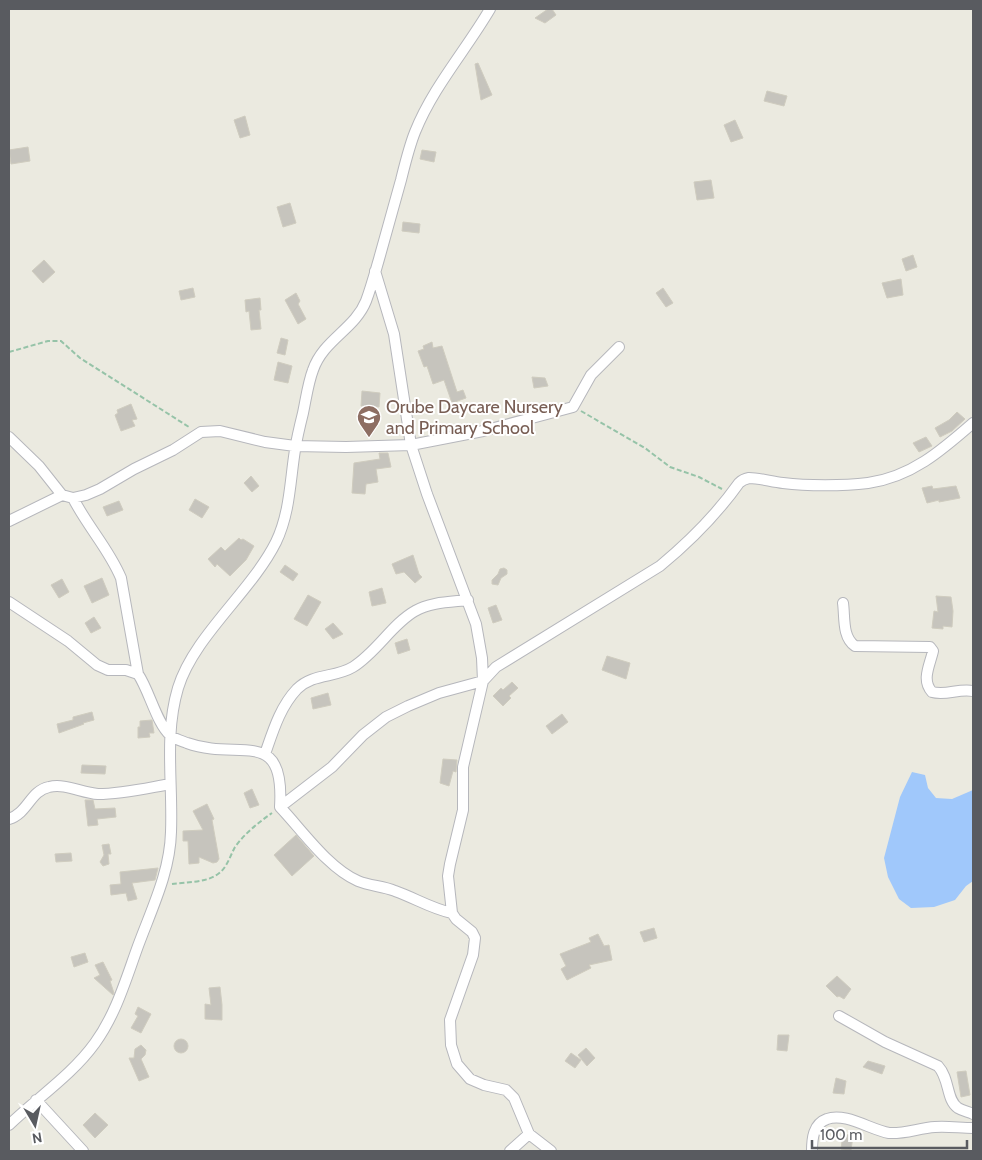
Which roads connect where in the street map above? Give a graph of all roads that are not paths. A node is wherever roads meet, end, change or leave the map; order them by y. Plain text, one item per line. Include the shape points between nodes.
1 (490, 9) edge
2 (375, 271) junction
3 (619, 347) dead end
4 (973, 424) edge
5 (9, 438) edge
6 (412, 445) junction
7 (295, 446) junction
8 (62, 495) junction
9 (73, 498) junction
10 (9, 521) edge
11 (468, 600) junction
12 (9, 602) edge
13 (843, 603) dead end
14 (482, 658) junction
15 (496, 667) junction
16 (138, 674) junction
17 (483, 681) junction
18 (973, 691) edge
19 (170, 735) junction
20 (265, 754) junction
21 (170, 784) junction
22 (280, 807) junction
23 (9, 819) edge
24 (452, 913) junction
25 (839, 1016) dead end
26 (36, 1100) junction
27 (973, 1114) edge
28 (9, 1125) edge
29 (973, 1128) edge
30 (529, 1134) junction
31 (83, 1151) edge
32 (510, 1151) edge
33 (551, 1151) edge
34 (812, 1151) edge

1 - 2 street via 424,110 413,136
2 - 6 street via 394,334
2 - 7 street via 362,310 316,360
3 - 6 street via 591,375 573,407
4 - 15 street via 913,469 868,483 784,483 744,479 680,550 660,566
5 - 8 street via 39,466
6 - 7 street
6 - 11 street via 427,494
7 - 9 street via 220,431 201,432 100,489
7 - 19 street via 287,508 276,541 265,562 191,661 179,685
8 - 9 street
8 - 10 street
9 - 16 street via 115,564
11 - 14 street
11 - 20 street via 416,610 351,668 305,682 283,709
12 - 16 street via 68,641 97,665 108,670
13 - 18 street via 850,643 855,646 930,647 933,651 927,682 932,692
14 - 15 street
14 - 17 street
15 - 17 street
16 - 19 street
17 - 22 street via 439,693 386,717 332,767
17 - 24 street via 463,767 463,810 450,864
19 - 20 street via 197,747 254,750
19 - 21 street
20 - 22 street via 276,763 280,777
21 - 23 street via 97,794 52,786 35,793 21,812
21 - 26 street via 172,833 162,885 117,1004 95,1044
22 - 24 street via 334,865 348,875
24 - 30 street via 475,938 473,954 450,1020 454,1057 470,1079 506,1090 514,1098
25 - 27 street via 938,1066 944,1073 953,1103
26 - 28 street
26 - 31 street
29 - 34 street via 936,1127 902,1133 837,1117 827,1118 814,1130
30 - 32 street
30 - 33 street

